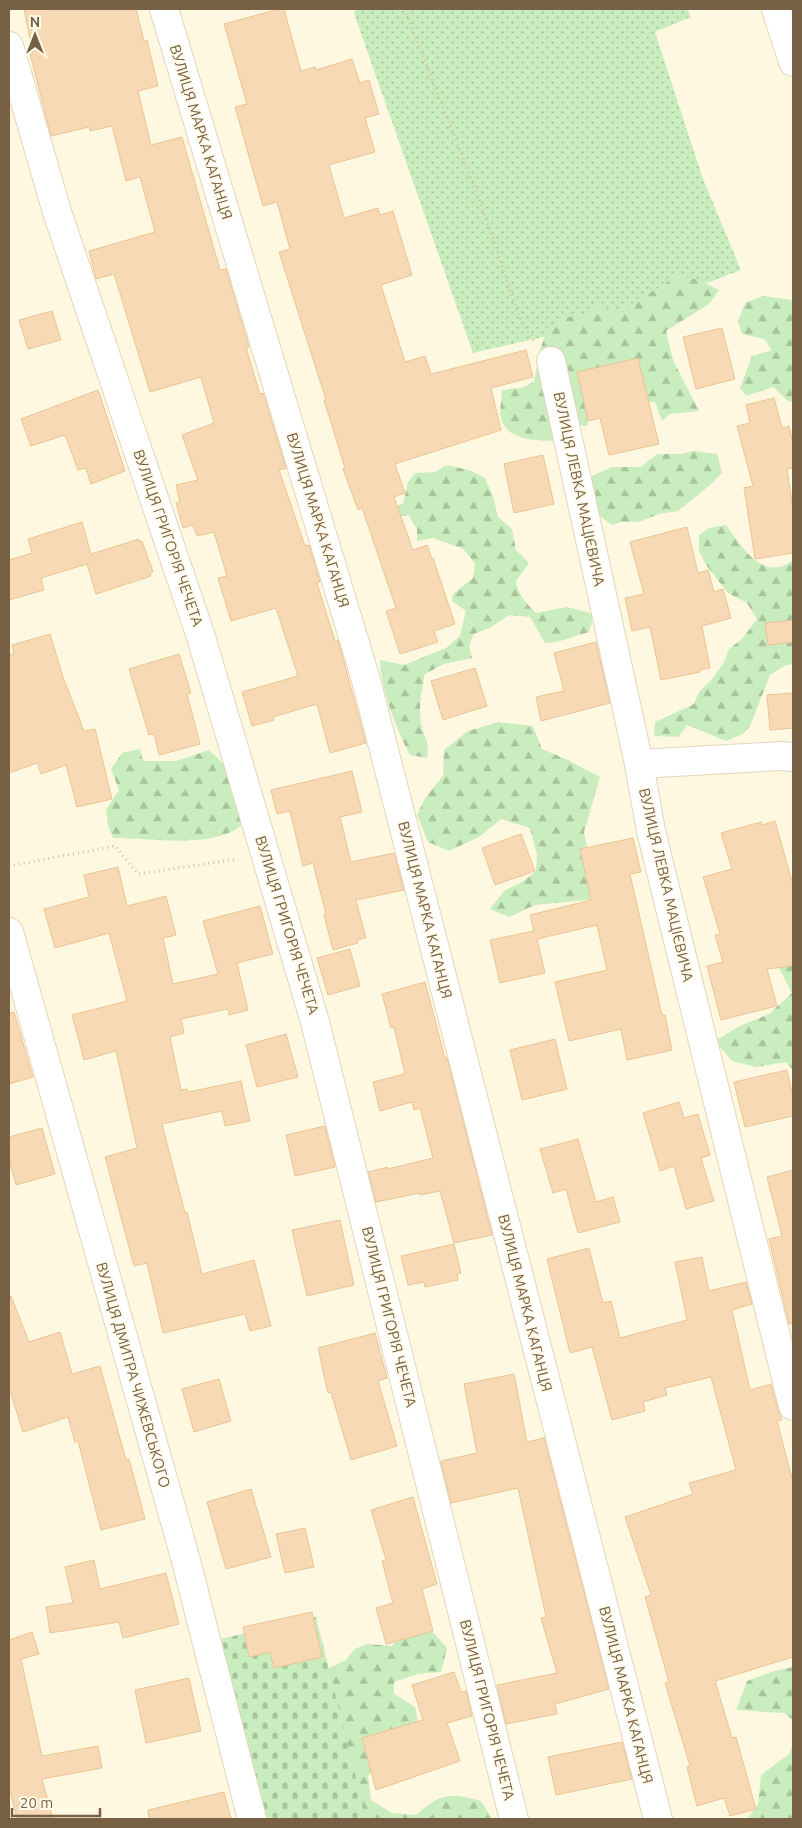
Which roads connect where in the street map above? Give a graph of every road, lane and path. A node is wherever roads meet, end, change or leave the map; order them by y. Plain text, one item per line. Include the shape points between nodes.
1 (164, 9) edge
2 (405, 9) edge
3 (776, 9) edge
4 (9, 46) edge
5 (793, 62) edge
6 (551, 361) joint
7 (793, 757) edge
8 (639, 764) junction
9 (266, 854) junction
10 (9, 866) edge
11 (9, 932) edge
12 (793, 1406) edge
13 (252, 1819) edge
14 (514, 1819) edge
15 (658, 1819) edge

1 - 15 street, ВУЛИЦЯ МАРКА КАГАНЦЯ via 366,680
2 - 6 path via 515,302 530,335
3 - 5 street
4 - 9 street, ВУЛИЦЯ ГРИГОРІЯ ЧЕЧЕТА via 57,212 201,637
6 - 8 street, ВУЛИЦЯ ЛЕВКА МАЦІЄВИЧА
7 - 8 street
8 - 12 street, ВУЛИЦЯ ЛЕВКА МАЦІЄВИЧА via 651,831
9 - 10 path via 138,874 115,846
9 - 14 street, ВУЛИЦЯ ГРИГОРІЯ ЧЕЧЕТА via 316,1022
11 - 13 street, ВУЛИЦЯ ДМИТРА ЧИЖЕВСЬКОГО via 185,1557

